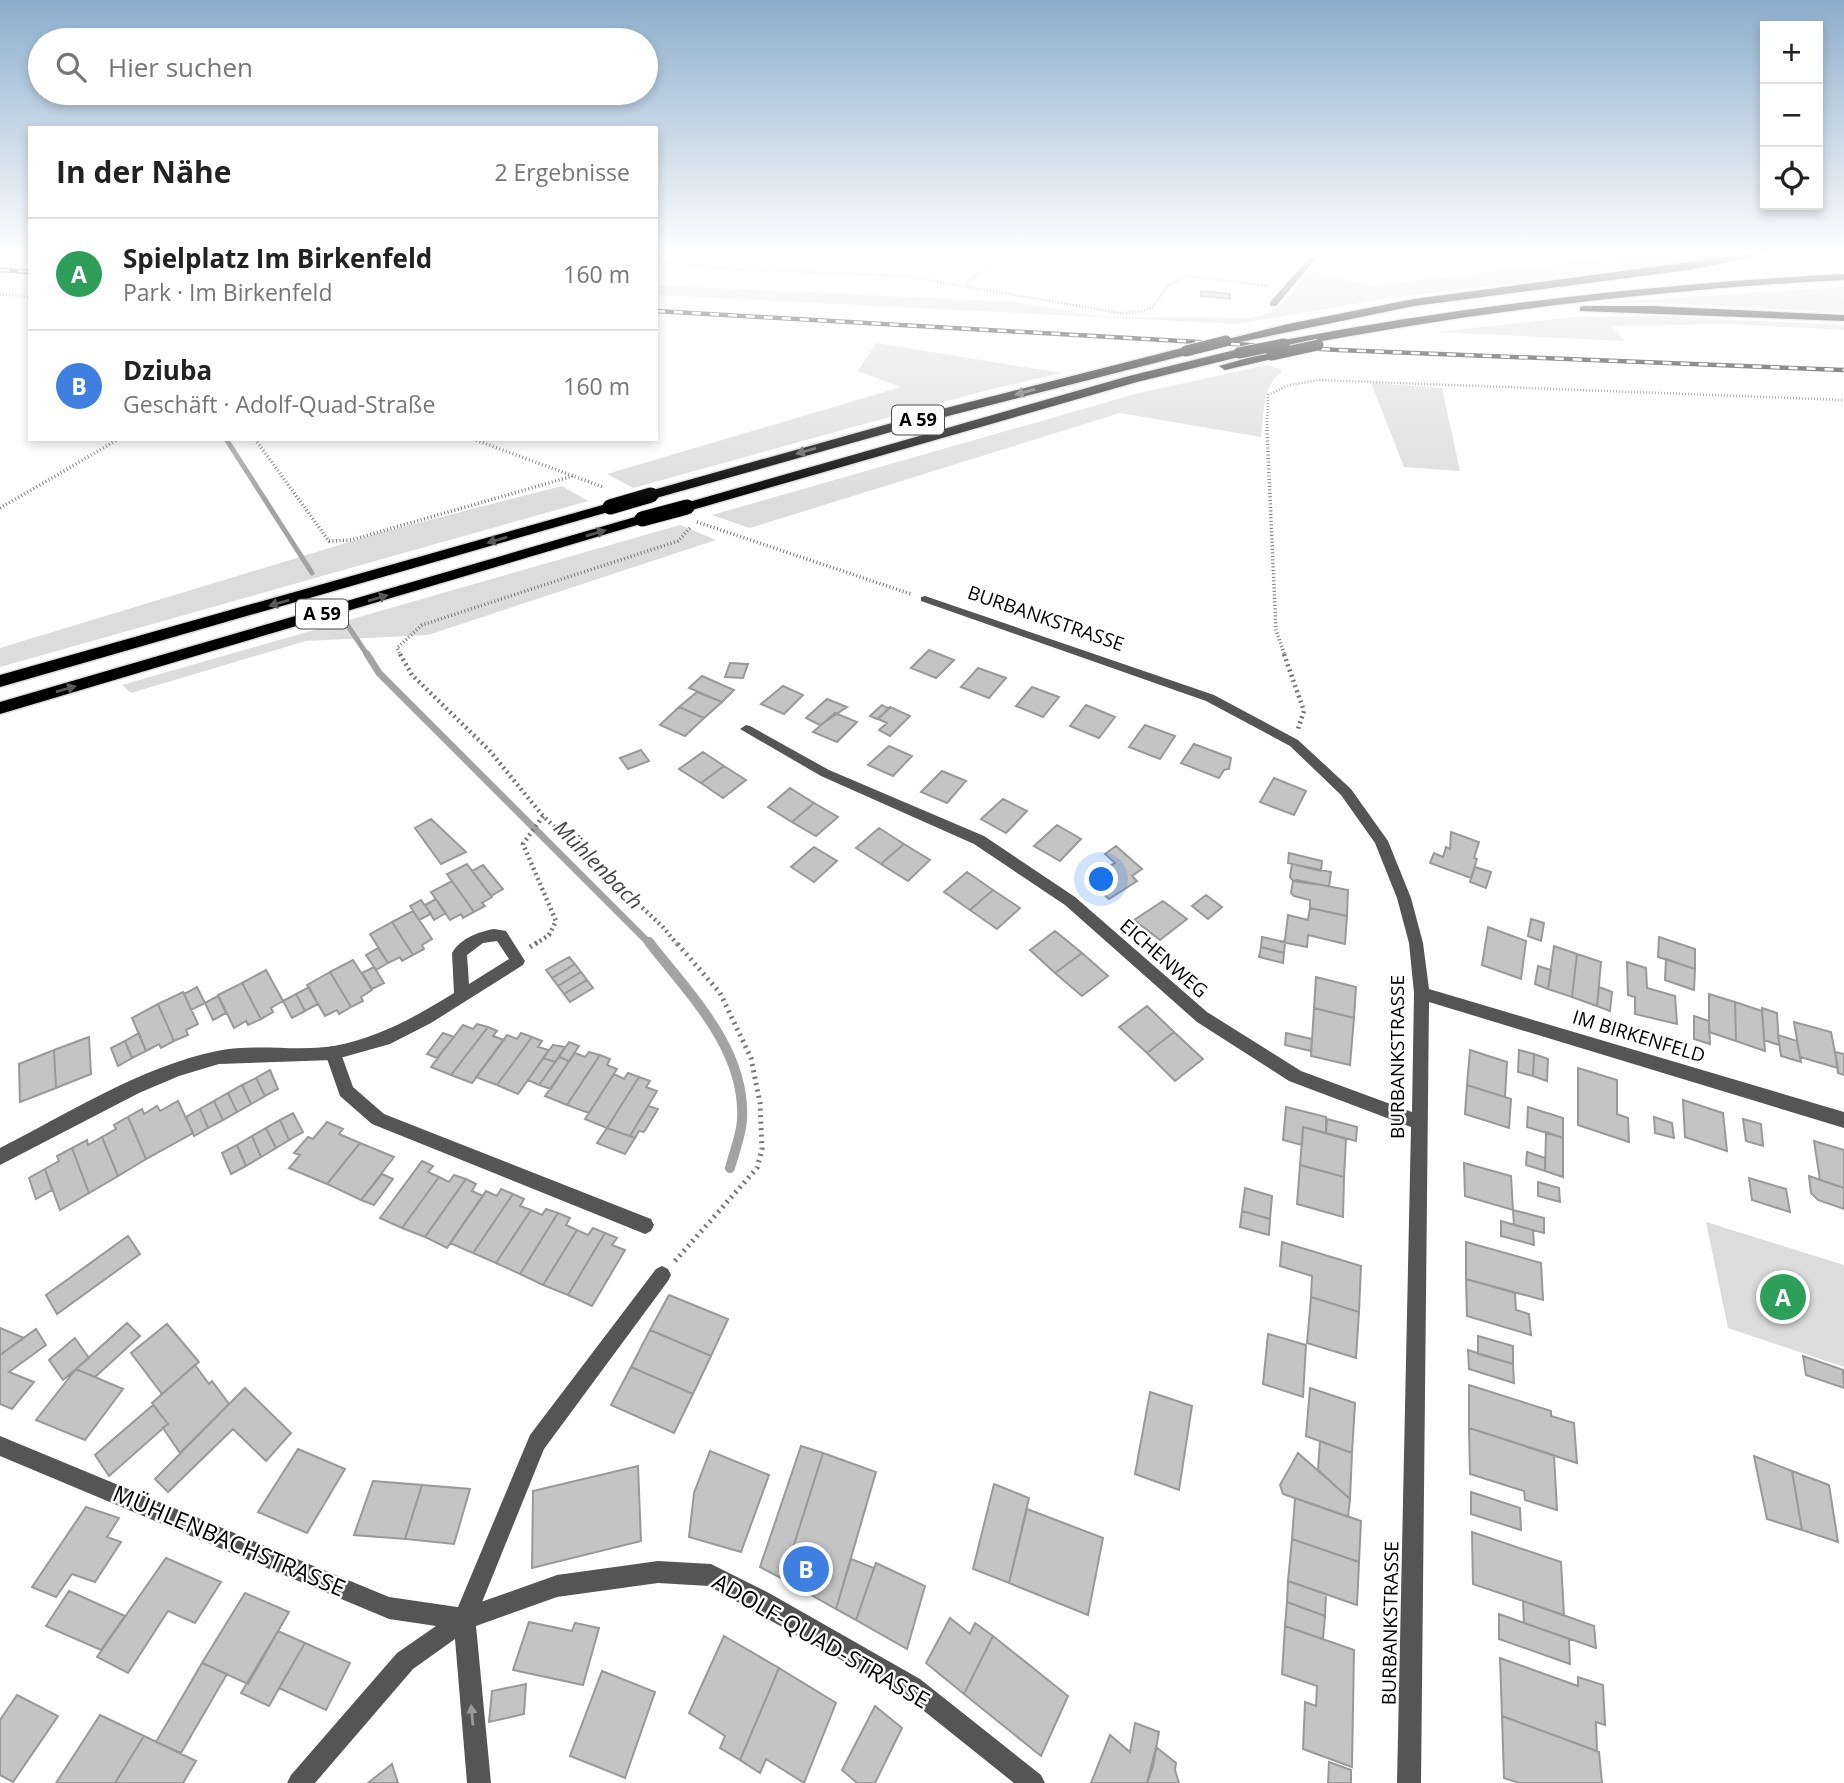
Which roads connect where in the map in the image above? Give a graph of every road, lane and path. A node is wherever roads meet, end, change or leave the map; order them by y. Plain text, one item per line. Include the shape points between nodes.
1 (1240, 338) edge
2 (1336, 338) edge
3 (1316, 342) junction
4 (1844, 400) edge
5 (1045, 404) junction
6 (115, 441) edge
7 (256, 441) edge
8 (478, 441) edge
9 (574, 476) junction
10 (606, 488) dead end
11 (0, 508) edge
12 (925, 599) joint
13 (0, 681) edge
14 (0, 708) edge
15 (746, 729) dead end
16 (1294, 743) junction
17 (543, 816) junction
18 (515, 956) junction
19 (1422, 993) junction
20 (463, 994) junction
21 (333, 1053) junction
22 (1844, 1119) edge
23 (1418, 1122) junction
24 (0, 1157) edge
25 (645, 1226) dead end
26 (662, 1275) joint
27 (0, 1446) edge
28 (464, 1619) junction
29 (299, 1783) edge
30 (479, 1783) edge
31 (1032, 1783) edge
32 (1409, 1783) edge

1 -> 13 highway, A 59, bridge via 956,410
2 - 3 highway
3 - 5 highway, bridge
3 - 5 highway, A 59, bridge via 1240,353
4 - 16 path via 1353,380 1304,380 1278,389 1268,396 1272,578 1276,630 1304,711
14 -> 5 highway, A 59, bridge
6 - 11 path
7 - 9 path via 329,541 351,540
8 - 9 path
9 - 10 path
12 - 16 street, BURBANKSTRASSE via 1210,698
12 - 17 path via 696,522 678,541 422,625 397,648 412,675 489,750
15 - 23 street, EICHENWEG via 825,773 979,840 1070,901 1202,1017 1295,1076
16 - 19 street, BURBANKSTRASSE via 1346,792 1381,841 1404,898
17 - 18 path via 523,844 555,921 550,935
17 - 26 path via 687,954 720,993 751,1058 760,1103 762,1149 757,1168
18 - 20 street via 518,961
18 - 20 street via 501,935 472,941 459,953
19 - 22 street, IM BIRKENFELD
19 - 23 street, BURBANKSTRASSE
20 - 21 street via 384,1040
21 - 24 street via 219,1057 176,1070
21 - 25 street via 346,1091 378,1119
23 - 32 street, BURBANKSTRASSE
26 - 28 street via 537,1442
27 - 28 street, MÜHLENBACHSTRASSE via 389,1608
28 - 29 street via 405,1661
30 -> 28 street
28 - 31 street, ADOLF-QUAD-STRASSE via 556,1586 658,1572 711,1575 912,1687

